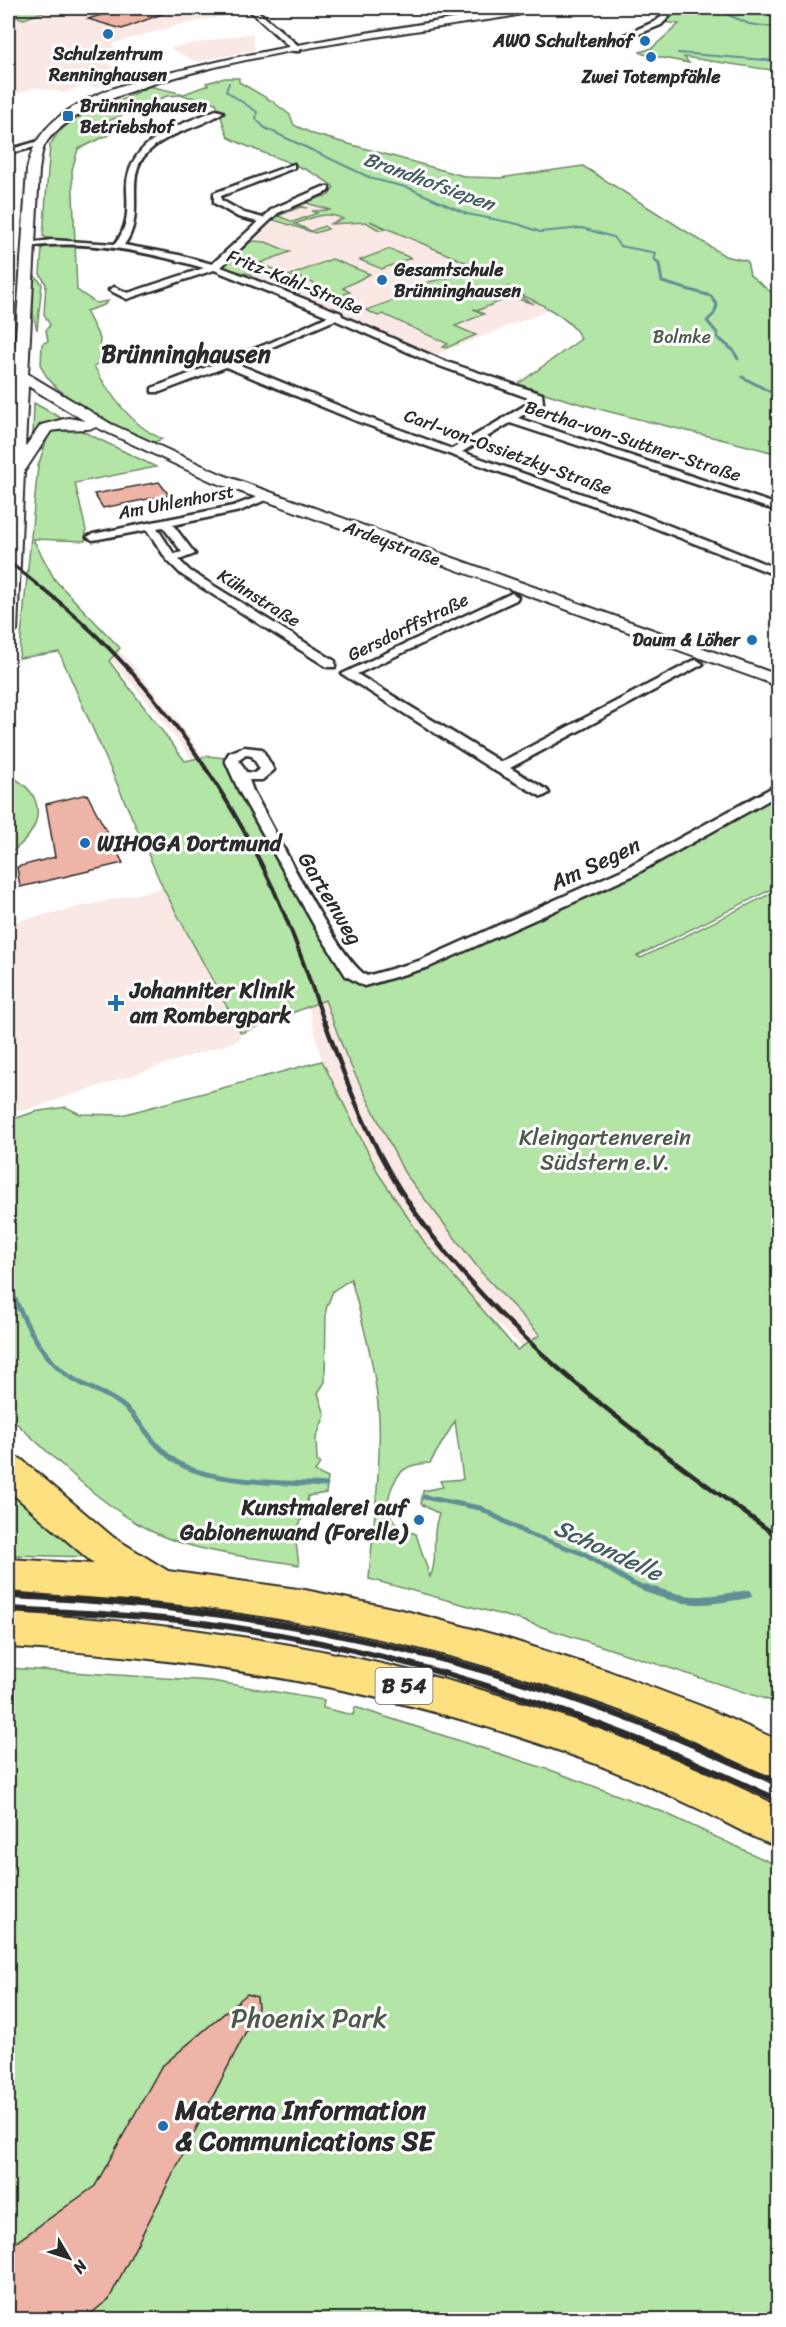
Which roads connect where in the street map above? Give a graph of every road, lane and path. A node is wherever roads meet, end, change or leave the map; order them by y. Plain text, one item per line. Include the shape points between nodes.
1 (250, 8) edge
2 (533, 8) edge
3 (675, 8) edge
4 (619, 39) dead end
5 (297, 49) junction
6 (219, 112) dead end
7 (39, 143) junction
8 (8, 152) edge
9 (291, 166) dead end
10 (326, 189) dead end
11 (265, 221) junction
12 (29, 244) junction
13 (119, 245) junction
14 (13, 248) dead end
15 (214, 267) junction
16 (114, 290) dead end
17 (338, 315) junction
18 (226, 363) junction
19 (14, 376) edge
20 (156, 390) dead end
21 (510, 419) junction
22 (89, 426) junction
23 (456, 451) junction
24 (17, 471) junction
25 (259, 500) junction
26 (778, 508) edge
27 (166, 523) junction
28 (150, 526) junction
29 (93, 537) dead end
30 (171, 558) junction
31 (778, 572) edge
32 (512, 597) junction
33 (8, 631) edge
34 (331, 664) dead end
35 (697, 664) junction
36 (778, 681) edge
37 (778, 693) edge
38 (500, 768) junction
39 (241, 775) dead end
40 (778, 790) edge
41 (542, 793) dead end
42 (424, 964) joint
43 (8, 1469) edge
44 (8, 1575) edge
45 (162, 1585) junction
46 (8, 1630) edge
47 (778, 1759) edge
48 (778, 1827) edge

1 - 5 street
2 - 5 main road
3 - 4 street via 654,24
5 - 7 main road via 215,64 117,92 68,116
6 - 13 street via 177,130 138,158 134,167 131,230
7 - 8 street
7 - 12 main road via 33,170
9 - 11 street via 216,195 217,201 241,215
10 - 11 street via 281,208
11 - 15 street
12 - 13 street, Fritz-Kahl-Straße
12 - 14 main road
12 - 19 main road
13 - 15 street, Fritz-Kahl-Straße
15 - 16 street via 127,296
15 - 17 street, Fritz-Kahl-Straße
17 - 18 street
17 - 21 street, Fritz-Kahl-Straße via 426,357 538,396 539,401
18 - 20 street
18 - 23 street, Carl-von-Ossietzky-Straße via 297,395
19 - 22 main road, Ardeystraße
19 - 24 main road
19 - 25 main road, Ardeystraße via 106,427
21 - 23 street
21 - 26 street, Bertha-von-Suttner-Straße
22 - 24 main road, Ardeystraße via 63,423 46,428
22 - 25 main road, Ardeystraße
23 - 31 street, Carl-von-Ossietzky-Straße
24 - 33 main road
25 - 27 street, Am Uhlenhorst
25 - 32 main road, Ardeystraße
25 - 36 main road, Ardeystraße
27 - 28 street, Am Uhlenhorst
27 - 30 street via 189,554
28 - 29 street, Am Uhlenhorst
28 - 30 street, Kühnstraße
30 - 34 street, Kühnstraße via 209,588
32 - 35 main road, Ardeystraße
32 - 38 street, Gersdorffstraße via 348,674
35 - 37 main road, Ardeystraße
35 - 38 street
38 - 41 street, Gersdorffstraße
39 - 42 street, Gartenweg via 283,858 351,973 371,981
40 - 42 street, Am Segen via 627,873
43 - 45 highway via 100,1548
44 - 45 highway, B 54
45 - 47 highway, B 54 via 346,1614 511,1656 641,1700
46 - 48 highway, B 54 via 103,1635 251,1654 407,1687 524,1721 583,1743

